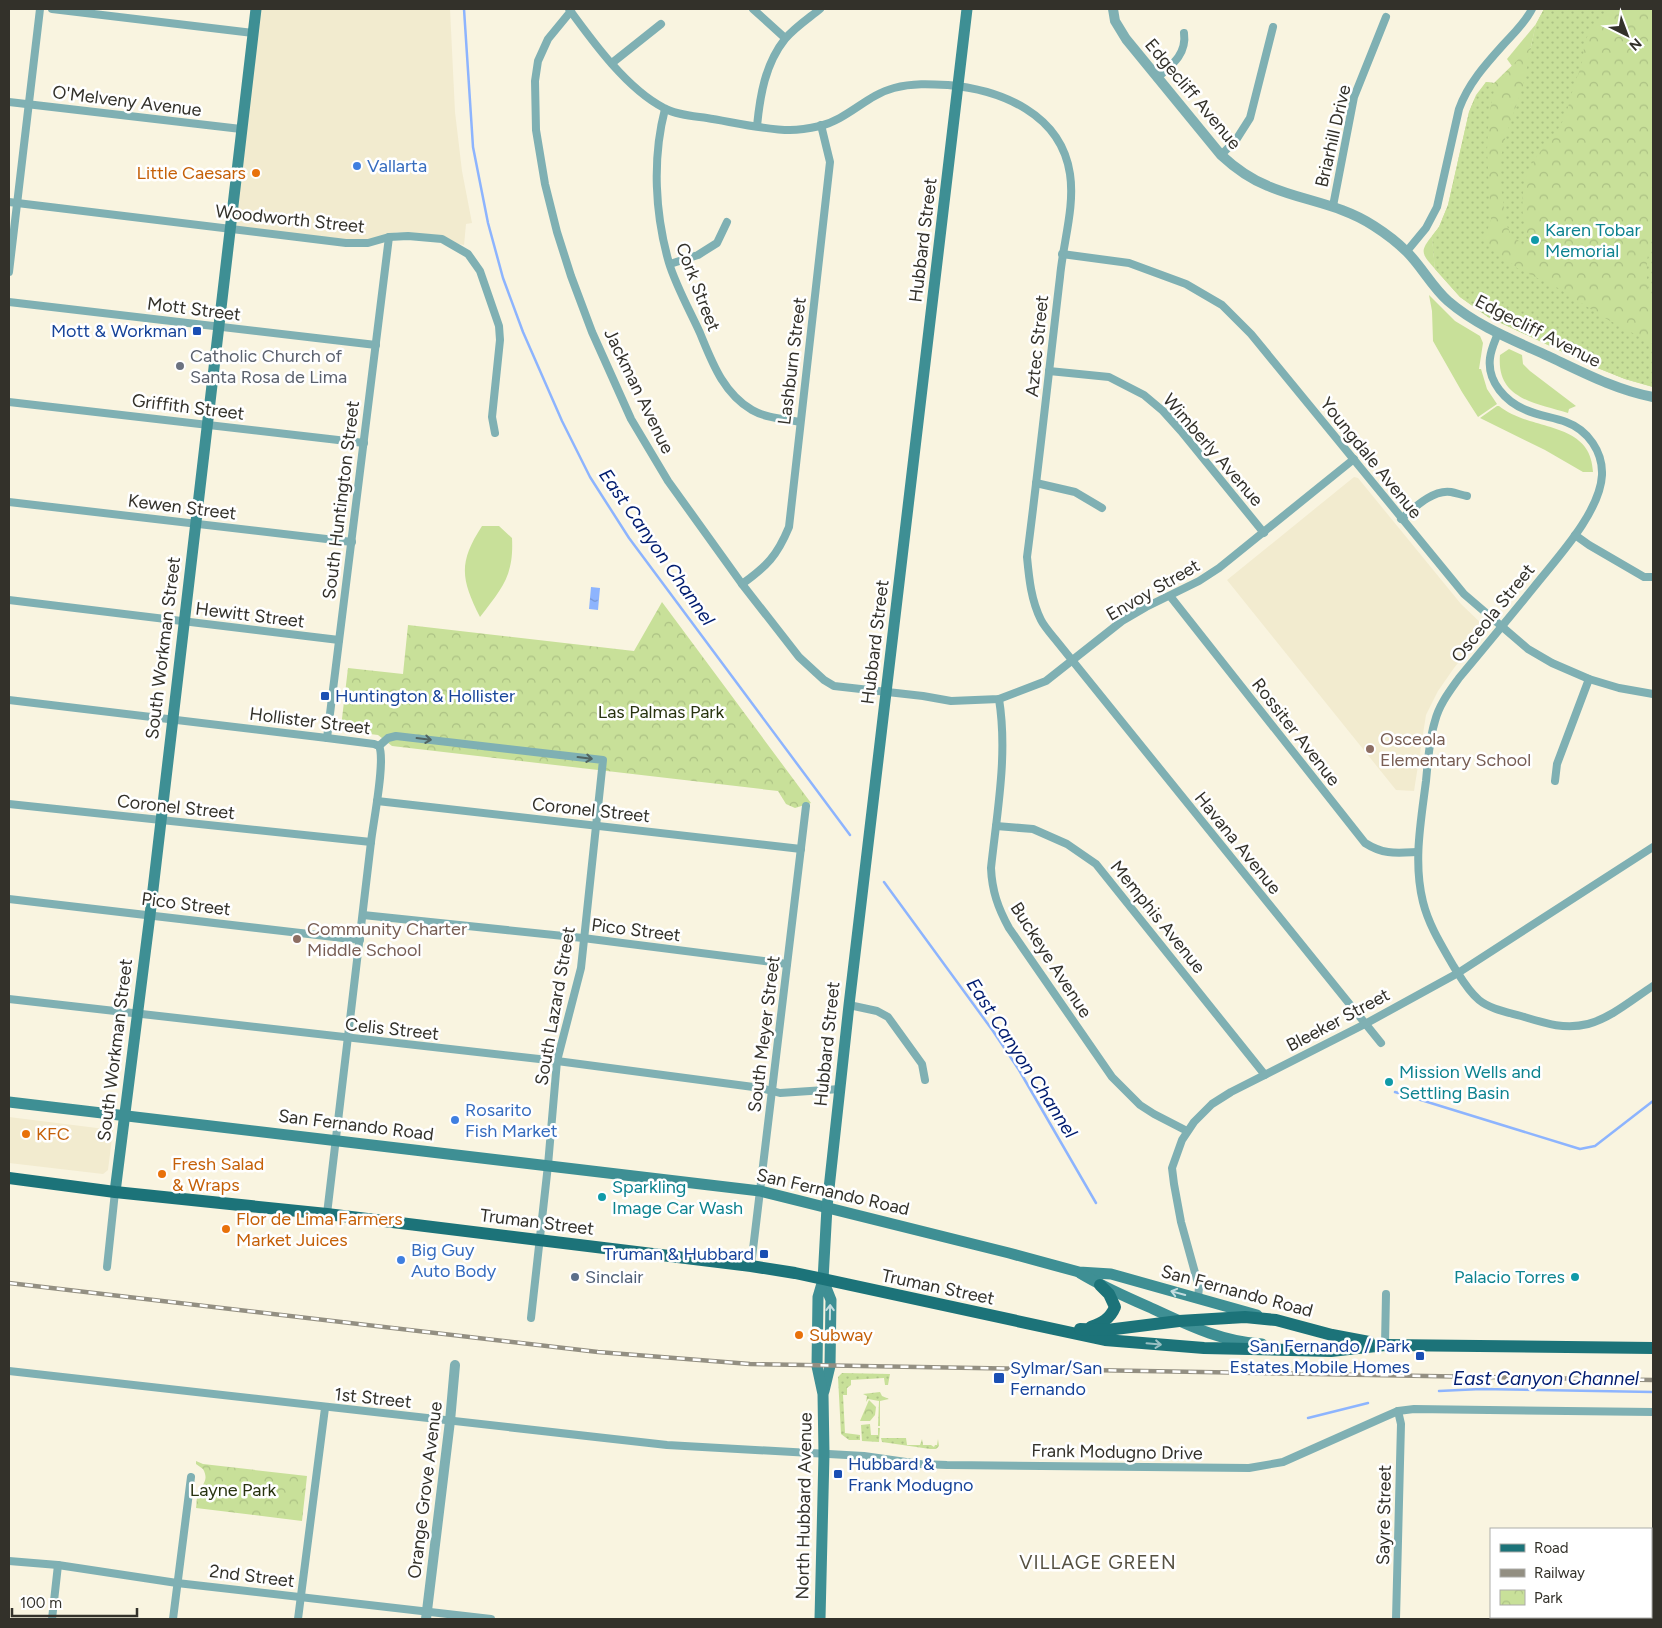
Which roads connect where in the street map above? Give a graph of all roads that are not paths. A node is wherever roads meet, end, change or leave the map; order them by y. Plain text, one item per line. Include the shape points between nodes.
1 (40, 9) edge
2 (52, 9) edge
3 (256, 9) edge
4 (754, 9) edge
5 (820, 9) edge
6 (967, 9) edge
7 (1113, 9) edge
8 (1532, 9) edge
9 (570, 10) edge
10 (1386, 17) dead end
11 (661, 24) dead end
12 (1273, 27) dead end
13 (253, 33) junction
14 (1184, 33) dead end
15 (785, 38) junction
16 (612, 63) junction
17 (1157, 78) junction
18 (959, 86) junction
19 (9, 102) edge
20 (29, 104) junction
21 (665, 109) junction
22 (821, 125) junction
23 (757, 126) junction
24 (241, 129) junction
25 (1221, 155) junction
26 (12, 202) edge
27 (1333, 206) junction
28 (727, 222) dead end
29 (229, 228) junction
30 (389, 237) junction
31 (1406, 251) junction
32 (1062, 254) junction
33 (670, 264) junction
34 (9, 272) edge
35 (9, 302) edge
36 (218, 326) junction
37 (1498, 333) junction
38 (376, 345) junction
39 (1049, 371) junction
40 (1653, 397) edge
41 (9, 402) edge
42 (800, 422) junction
43 (207, 424) junction
44 (494, 433) dead end
45 (364, 443) junction
46 (1354, 459) junction
47 (1036, 482) junction
48 (1467, 496) dead end
49 (9, 502) edge
50 (1102, 508) dead end
51 (1401, 518) junction
52 (195, 523) junction
53 (1264, 533) junction
54 (1576, 535) junction
55 (352, 542) junction
56 (1653, 577) edge
57 (742, 584) junction
58 (1170, 596) junction
59 (9, 600) edge
60 (184, 622) junction
61 (1502, 626) junction
62 (339, 640) junction
63 (1072, 661) junction
64 (1589, 679) junction
65 (887, 692) junction
66 (1653, 694) edge
67 (999, 699) junction
68 (9, 700) edge
69 (173, 719) junction
70 (327, 738) junction
71 (379, 746) junction
72 (604, 760) joint
73 (1554, 781) dead end
74 (377, 801) junction
75 (9, 804) edge
76 (806, 806) dead end
77 (161, 821) junction
78 (597, 826) junction
79 (996, 826) junction
80 (371, 842) junction
81 (1653, 847) edge
82 (801, 849) junction
83 (1418, 852) junction
84 (9, 899) edge
85 (150, 915) junction
86 (363, 916) junction
87 (583, 938) junction
88 (360, 940) junction
89 (786, 964) junction
90 (1458, 973) junction
91 (1653, 986) edge
92 (9, 999) edge
93 (849, 1005) junction
94 (137, 1014) junction
95 (1365, 1024) junction
96 (348, 1039) junction
97 (1381, 1043) dead end
98 (557, 1062) junction
99 (1265, 1075) junction
100 (925, 1080) dead end
101 (840, 1089) junction
102 (772, 1090) junction
103 (9, 1102) edge
104 (125, 1116) junction
105 (1187, 1131) junction
106 (336, 1140) junction
107 (548, 1165) junction
108 (9, 1178) edge
109 (760, 1191) junction
110 (115, 1192) junction
111 (827, 1207) junction
112 (327, 1214) junction
113 (539, 1240) junction
114 (750, 1266) junction
115 (107, 1267) dead end
116 (1079, 1272) junction
117 (824, 1280) junction
118 (1100, 1285) junction
119 (1386, 1294) dead end
120 (1198, 1298) junction
121 (531, 1318) dead end
122 (1276, 1320) junction
123 (1180, 1321) junction
124 (1056, 1329) junction
125 (1087, 1329) junction
126 (1386, 1345) junction
127 (1353, 1347) junction
128 (1653, 1348) edge
129 (455, 1365) dead end
130 (817, 1366) joint
131 (830, 1366) joint
132 (9, 1371) edge
133 (824, 1394) junction
134 (325, 1408) junction
135 (1398, 1411) junction
136 (1653, 1412) edge
137 (450, 1421) junction
138 (824, 1454) junction
139 (191, 1477) dead end
140 (9, 1561) edge
141 (58, 1565) junction
142 (177, 1583) junction
143 (301, 1597) junction
144 (426, 1616) edge
145 (52, 1619) edge
146 (173, 1619) edge
147 (298, 1619) edge
148 (491, 1619) edge
149 (820, 1619) edge
150 (1396, 1619) edge

1 - 20 street
2 - 13 street
3 - 13 main road, South Workman Street
4 - 15 street
5 - 15 street
6 - 18 main road, Hubbard Street
7 - 17 street, Edgecliff Avenue via 1115,20 1126,39
8 - 31 street via 1464,94 1437,207 1426,228
9 - 16 street, Aztec Street
9 - 57 street, Jackman Avenue via 548,39 538,61 535,81 536,130 557,232 592,332 631,419 668,481
10 - 27 street, Briarhill Drive via 1354,97
11 - 16 street
12 - 25 street via 1250,118 1236,140
13 - 24 main road, South Workman Street
14 - 17 street via 1183,50
15 - 23 street via 770,64 760,98
16 - 21 street, Aztec Street via 642,94
17 - 25 street, Edgecliff Avenue
18 - 22 street, Aztec Street via 920,83 893,88 839,119
18 - 32 street, Aztec Street via 999,95 1022,105 1053,132 1065,154 1072,196
18 - 65 main road, Hubbard Street
19 - 20 street, O'Melveny Avenue
20 - 24 street, O'Melveny Avenue
20 - 26 street
21 - 23 street, Aztec Street
21 - 33 street, Cork Street via 657,163 658,202
22 - 23 street, Aztec Street via 791,130
22 - 42 street, Lashburn Street via 830,162
24 - 29 main road, South Workman Street
25 - 27 street, Edgecliff Avenue via 1247,176 1268,186
26 - 29 street, Woodworth Street
26 - 34 street
27 - 31 street, Edgecliff Avenue via 1374,225
28 - 33 street via 716,243 698,255
29 - 30 street, Woodworth Street via 346,243 368,243
29 - 36 main road, South Workman Street
30 - 38 street, South Huntington Street
30 - 44 street, Woodworth Street via 442,240 468,254 480,271 499,326 492,417
31 - 37 street, Edgecliff Avenue via 1447,300
32 - 39 street, Aztec Street
32 - 46 street, Youngdale Avenue via 1129,263 1186,284 1222,305 1251,334
33 - 42 street, Cork Street via 718,375 732,393 752,410
35 - 36 street, Mott Street
36 - 38 street, Mott Street
36 - 43 main road, South Workman Street
37 - 40 street, Edgecliff Avenue via 1604,382
37 - 54 street, Osceola Street via 1490,362 1495,384 1503,395 1515,406 1580,430 1593,443 1601,458 1602,476 1597,498
38 - 45 street, South Huntington Street
39 - 47 street, Aztec Street
39 - 53 street, Wimberly Avenue via 1109,377 1144,395 1175,424
41 - 43 street, Griffith Street
42 - 57 street, Lashburn Street via 789,527 770,562
43 - 45 street, Griffith Street
43 - 52 main road, South Workman Street
45 - 55 street, South Huntington Street
46 - 51 street, Youngdale Avenue
46 - 53 street, Envoy Street
47 - 50 street via 1075,492
47 - 63 street, Aztec Street via 1027,557 1029,581 1041,621
48 - 51 street via 1449,491 1436,494
49 - 52 street, Kewen Street
51 - 61 street, Youngdale Avenue via 1464,594
52 - 55 street, Kewen Street
52 - 60 main road, South Workman Street
53 - 58 street, Envoy Street via 1209,575
54 - 56 street via 1644,576
54 - 61 street, Osceola Street
55 - 62 street, South Huntington Street
57 - 65 street, Jackman Avenue via 799,657 824,680 834,686
58 - 63 street, Envoy Street via 1122,621
58 - 83 street, Rossiter Avenue via 1365,843 1388,853
59 - 60 street, Hewitt Street
60 - 62 street, Hewitt Street
60 - 69 main road, South Workman Street
61 - 64 street, Youngdale Avenue via 1528,649
61 - 83 street, Osceola Street via 1443,700 1435,720
62 - 70 street, South Huntington Street
63 - 67 street, Envoy Street via 1039,685
63 - 95 street, Havana Avenue
64 - 66 street, Youngdale Avenue
64 - 73 street via 1557,764
65 - 67 street, Envoy Street via 951,701
65 - 93 main road, Hubbard Street
67 - 79 street, Buckeye Avenue via 1003,735
68 - 69 street, Hollister Street
69 - 70 street, Hollister Street
69 - 77 main road, South Workman Street
70 - 71 street, Hollister Street
71 -> 72 street, Hollister Street via 396,736
71 - 74 street via 382,755
72 - 78 street, South Lazard Street
74 - 78 street, Coronel Street
74 - 80 street
75 - 77 street, Coronel Street
76 - 82 street, South Meyer Street
77 - 80 street, Coronel Street
77 - 85 main road, South Workman Street
78 - 82 street, Coronel Street
78 - 87 street, South Lazard Street
79 - 99 street, Memphis Avenue via 1032,829 1067,844 1096,864
79 - 105 street, Buckeye Avenue via 991,887 998,910 1009,928 1112,1077 1140,1105
80 - 86 street
81 - 90 street, Bleeker Street
82 - 89 street, South Meyer Street
83 - 90 street, Osceola Street via 1421,890 1428,919
84 - 85 street, Pico Street
85 - 88 street, Pico Street
85 - 94 main road, South Workman Street
86 - 87 street, Pico Street
86 - 88 street
87 - 89 street, Pico Street
87 - 98 street, South Lazard Street via 581,968
88 - 96 street
89 - 102 street, South Meyer Street
90 - 91 street, Osceola Street via 1470,992 1486,1004 1552,1026 1570,1027 1605,1018
90 - 95 street, Bleeker Street
92 - 94 street, Celis Street
93 - 100 street via 888,1017 922,1064
93 - 101 main road, Hubbard Street
94 - 96 street, Celis Street
94 - 104 main road, South Workman Street
95 - 97 street, Havana Avenue
95 - 99 street, Bleeker Street
96 - 98 street, Celis Street
96 - 106 street
98 - 102 street, Celis Street
98 - 107 street, South Lazard Street
99 - 105 street, Bleeker Street via 1212,1104
101 - 102 street, Celis Street via 780,1093
101 - 111 main road, Hubbard Street
102 - 109 street, South Meyer Street
103 - 104 main road, San Fernando Road
104 - 106 main road, San Fernando Road
104 - 110 main road, South Workman Street
105 - 120 street, Bleeker Street via 1172,1168 1181,1222 1199,1287
106 - 107 main road, San Fernando Road
106 - 112 street
107 - 109 main road, San Fernando Road
107 - 113 street, South Lazard Street
108 - 110 main road, Truman Street
109 - 111 main road, San Fernando Road
109 - 114 street, South Meyer Street
110 - 112 main road, Truman Street
110 - 115 street, South Workman Street
111 - 116 main road, San Fernando Road
111 - 117 main road, Hubbard Street
112 - 113 main road, Truman Street
113 - 114 main road, Truman Street
113 - 121 street, South Lazard Street
114 - 117 main road, Truman Street
116 - 118 main road, San Fernando Road
120 -> 116 main road, San Fernando Road via 1111,1274
117 - 124 main road, Truman Street
117 - 130 main road, Hubbard Street via 818,1297
131 -> 117 main road, Hubbard Street via 831,1300
118 - 123 main road, San Fernando Road
118 - 125 main road via 1109,1294 1114,1308 1103,1323
119 - 126 street
120 - 122 main road, San Fernando Road
122 - 123 main road, Truman Street via 1228,1317
122 - 126 main road, San Fernando Road
123 - 125 main road, Truman Street via 1107,1330
123 - 127 main road, San Fernando Road via 1214,1336 1241,1342
124 - 125 main road, Truman Street
124 -> 127 main road, Truman Street via 1105,1340 1204,1348 1331,1351
126 - 127 main road, San Fernando Road
126 - 128 main road, San Fernando Road
129 - 137 street, Orange Grove Avenue
130 - 133 main road, North Hubbard Avenue
131 - 133 main road, North Hubbard Avenue
132 - 134 street, 1st Street
133 - 138 main road, North Hubbard Avenue
134 - 137 street, 1st Street
134 - 143 street
135 - 136 street
135 - 138 street, Frank Modugno Drive via 1283,1462 1248,1468 920,1464
135 - 150 street, Sayre Street via 1401,1424
137 - 138 street, 1st Street via 667,1444
137 - 144 street, Orange Grove Avenue
138 - 149 main road, North Hubbard Avenue
139 - 142 street
140 - 141 street, 2nd Street
141 - 142 street, 2nd Street
141 - 145 street
142 - 143 street, 2nd Street
142 - 146 street
143 - 144 street, 2nd Street
143 - 147 street
144 - 148 street, 2nd Street

